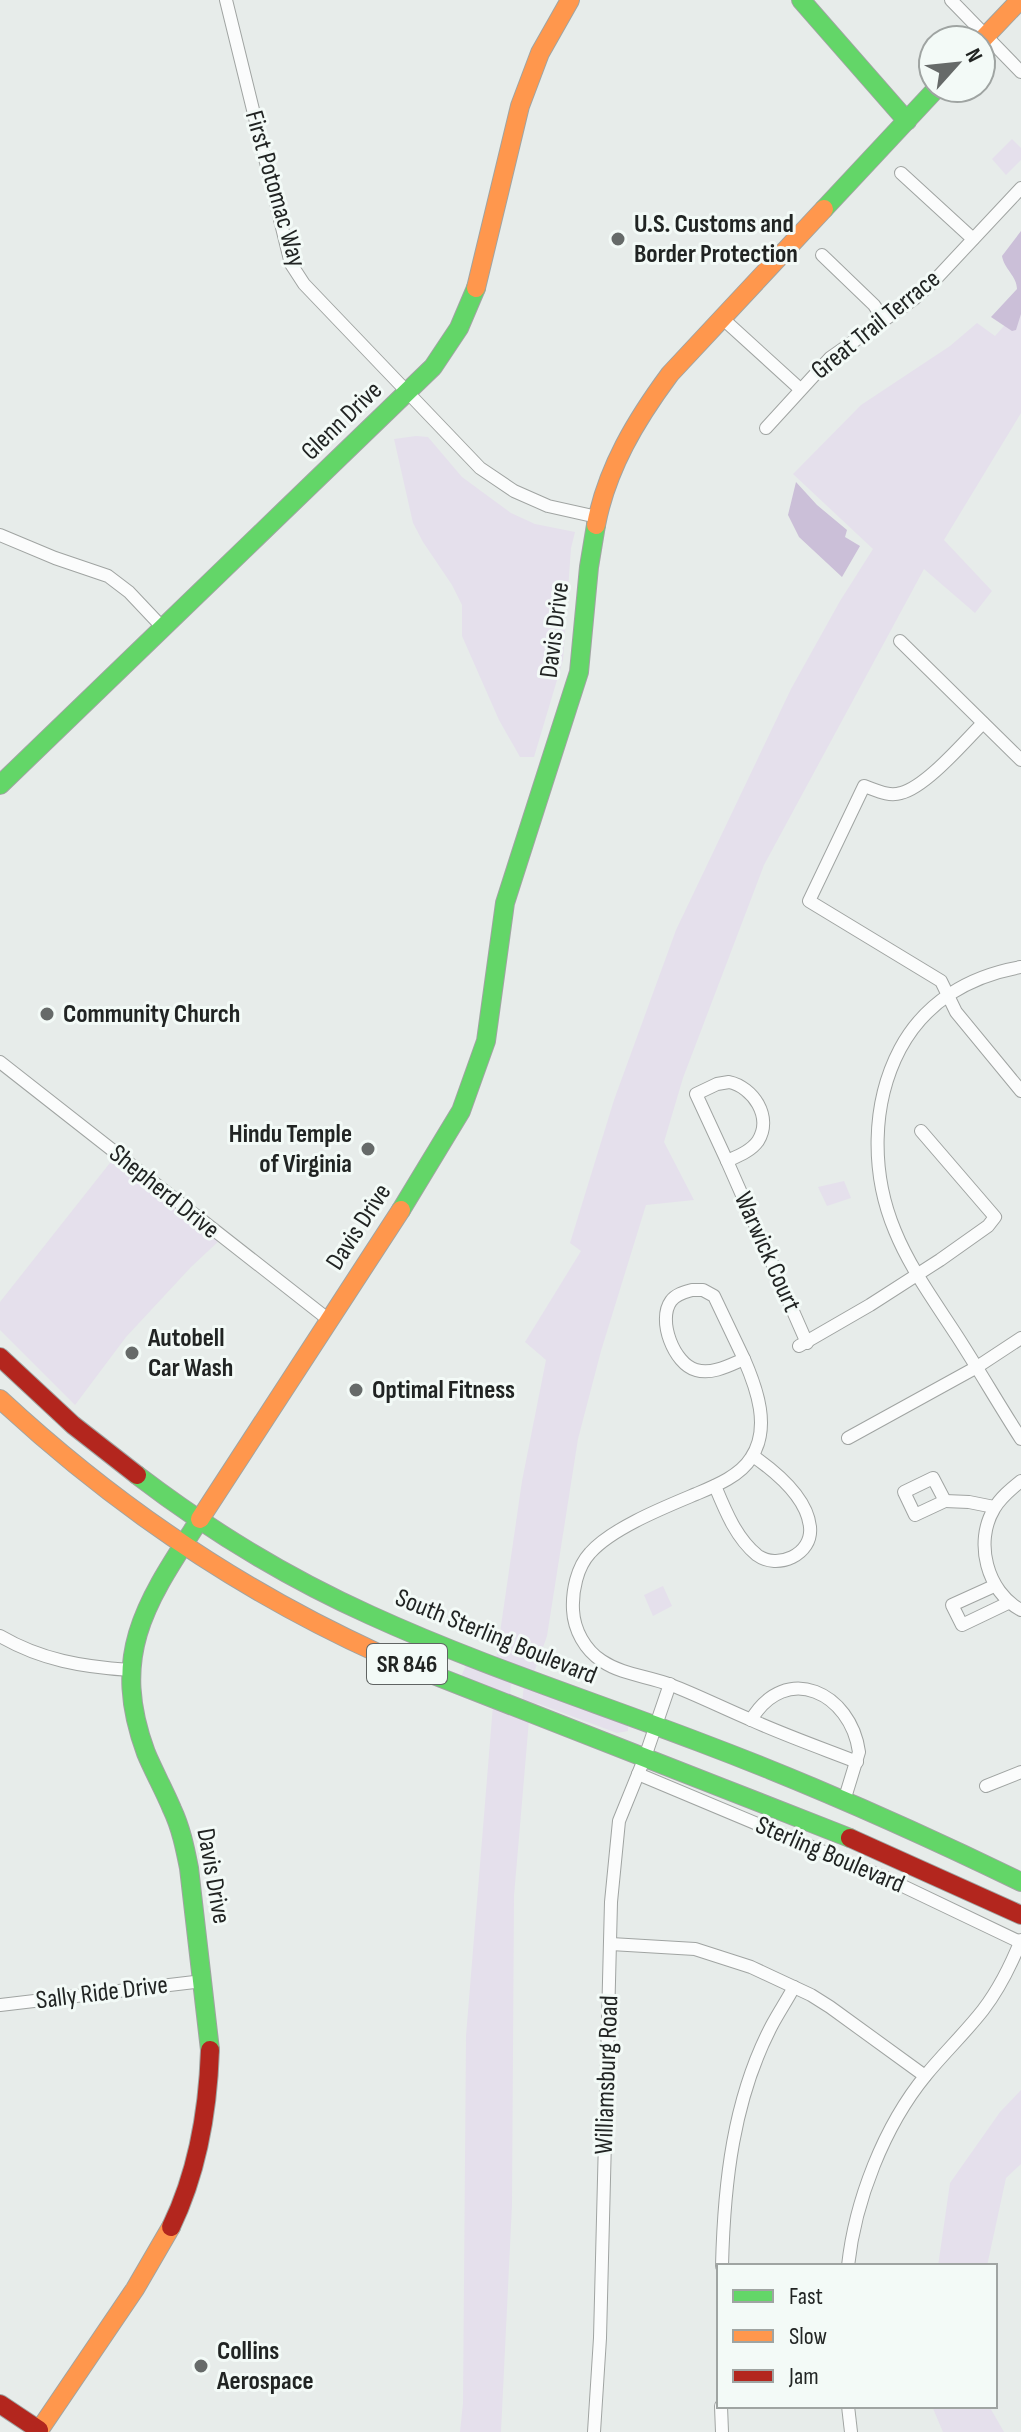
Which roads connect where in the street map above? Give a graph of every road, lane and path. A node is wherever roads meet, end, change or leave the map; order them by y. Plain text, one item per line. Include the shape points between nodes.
1 (226, 0) edge
2 (570, 0) edge
3 (801, 0) edge
4 (951, 0) edge
5 (1020, 0) edge
6 (971, 24) edge
7 (997, 24) edge
8 (997, 51) edge
9 (1021, 72) edge
10 (922, 104) edge
11 (907, 121) junction
12 (901, 173) dead end
13 (1021, 188) edge
14 (973, 239) junction
15 (822, 255) dead end
16 (722, 318) junction
17 (884, 320) junction
18 (800, 389) junction
19 (407, 394) junction
20 (766, 428) dead end
21 (597, 517) junction
22 (0, 535) edge
23 (163, 628) junction
24 (900, 641) dead end
25 (983, 723) junction
26 (1021, 760) edge
27 (0, 785) edge
28 (1021, 967) edge
29 (948, 995) junction
30 (0, 1062) edge
31 (1021, 1091) edge
32 (921, 1131) dead end
33 (727, 1161) junction
34 (918, 1275) junction
35 (329, 1320) junction
36 (1021, 1338) edge
37 (0, 1357) edge
38 (744, 1359) junction
39 (977, 1367) junction
40 (0, 1399) edge
41 (848, 1438) dead end
42 (1021, 1439) edge
43 (753, 1456) junction
44 (1021, 1481) edge
45 (715, 1486) junction
46 (945, 1501) dead end
47 (994, 1507) junction
48 (199, 1519) junction
49 (183, 1545) junction
50 (994, 1586) junction
51 (1008, 1603) junction
52 (1021, 1610) edge
53 (0, 1636) edge
54 (130, 1670) junction
55 (670, 1684) junction
56 (751, 1720) junction
57 (654, 1725) junction
58 (857, 1762) junction
59 (642, 1765) junction
60 (1021, 1772) edge
61 (986, 1786) dead end
62 (844, 1801) junction
63 (1021, 1882) edge
64 (1021, 1915) edge
65 (1021, 1941) edge
66 (611, 1944) junction
67 (203, 1981) junction
68 (794, 1987) junction
69 (0, 2005) edge
70 (925, 2076) junction
71 (722, 2264) edge
72 (848, 2264) edge
73 (0, 2404) edge
74 (721, 2408) edge
75 (848, 2408) edge
76 (39, 2431) edge
77 (594, 2432) edge
78 (722, 2432) edge
79 (851, 2432) edge

1 - 19 street, First Potomac Way via 291,264
2 - 19 main road, Glenn Drive via 527,79 471,305 454,338
3 - 11 main road
4 - 6 street
5 - 7 main road
8 - 9 street
10 - 11 main road, Davis Drive
11 - 16 main road, Davis Drive
12 - 14 street
13 - 14 street, Great Trail Terrace
14 - 17 street, Great Trail Terrace via 934,281
15 - 17 street
16 - 18 street
16 - 21 main road, Davis Drive via 670,374 632,427 616,457
17 - 18 street, Great Trail Terrace via 830,358
18 - 20 street, Great Trail Terrace
19 - 21 street, First Potomac Way via 480,468 514,491 548,506
19 - 23 main road, Glenn Drive
21 - 35 main road, Davis Drive via 579,672 505,903 480,1062 443,1143
22 - 23 street via 108,576
23 - 27 main road, Glenn Drive
24 - 25 street
25 - 26 street
25 - 29 street via 921,784 887,794 864,786 809,901 941,981
28 - 29 street via 979,978
29 - 31 street
29 - 34 street via 918,1020 897,1056 877,1130 888,1212
30 - 35 street, Shepherd Drive
32 - 34 street via 995,1217
33 - 33 street, Warwick Court via 755,1144 763,1122 750,1092 729,1082 696,1094
33 - 34 street, Warwick Court via 803,1344
34 - 39 street
35 - 48 main road, Davis Drive
36 - 39 street
37 - 48 main road, South Sterling Boulevard / SR 846 via 91,1440
38 - 38 street via 709,1371 689,1366 669,1335 666,1314 672,1300 692,1290 708,1291
38 - 43 street via 760,1408
39 - 41 street
39 - 42 street
40 - 49 main road, SR 846 via 100,1485
43 - 45 street
43 - 45 street via 786,1484 807,1518 808,1539 794,1556 778,1563 756,1554
44 - 47 street
45 - 55 street via 646,1515 598,1546 578,1573 573,1615 591,1652 612,1667
46 - 47 street
47 - 50 street via 985,1549
48 - 49 main road, Davis Drive
48 - 57 main road, South Sterling Boulevard / SR 846 via 390,1625
49 - 54 main road, Davis Drive via 146,1606
49 - 59 main road, SR 846 via 345,1637
50 - 51 street
50 - 51 street via 952,1605 962,1625
51 - 52 street
53 - 54 street via 56,1661
54 - 67 main road, Davis Drive via 146,1752 184,1842
55 - 56 street
55 - 57 street, Williamsburg Road
56 - 58 street
56 - 58 street via 762,1704 783,1692 816,1691 849,1723 858,1743
57 - 59 street, Williamsburg Road
57 - 62 main road, South Sterling Boulevard / SR 846
58 - 62 street
59 - 64 main road, SR 846 via 769,1804
59 - 65 street, Sterling Boulevard
59 - 66 street, Williamsburg Road via 619,1821
60 - 61 street
62 - 63 main road, South Sterling Boulevard / SR 846
65 - 70 street via 985,2008
66 - 68 street via 708,1952
66 - 77 street, Williamsburg Road
67 - 69 street, Sally Ride Drive
67 - 76 main road, Davis Drive via 210,2050 208,2103 181,2207 154,2259
68 - 70 street
68 - 71 street via 756,2060 737,2123 724,2204
70 - 72 street via 866,2184
73 - 76 main road
74 - 78 street
75 - 79 street

